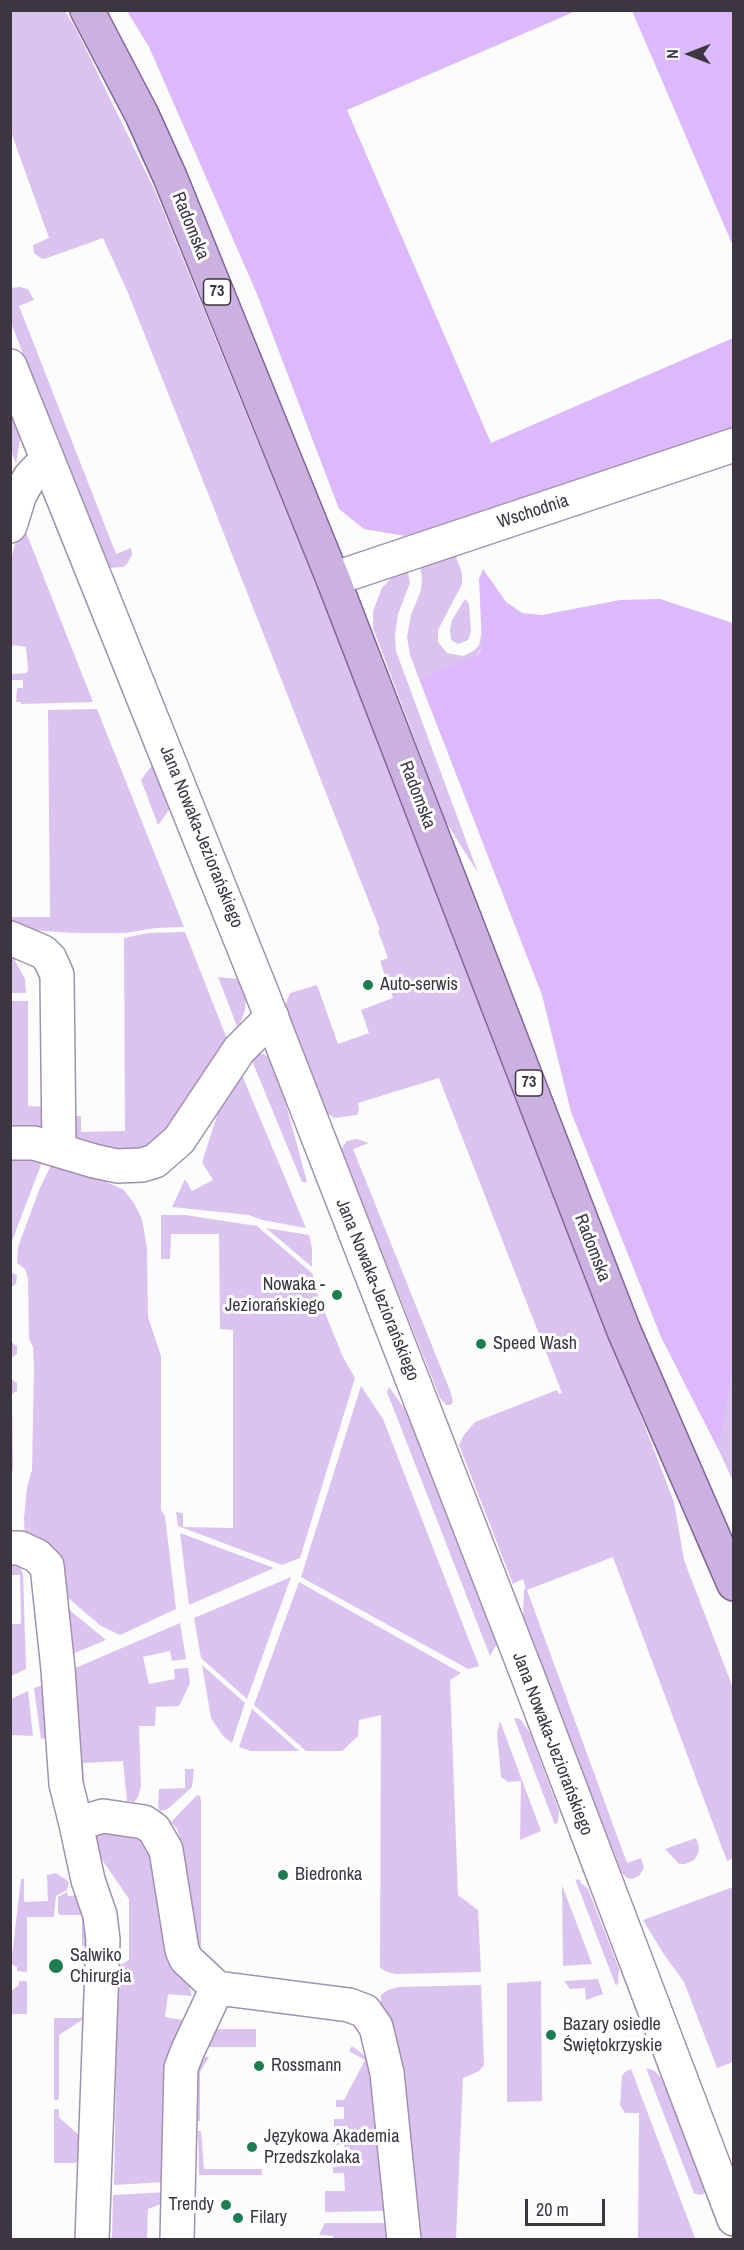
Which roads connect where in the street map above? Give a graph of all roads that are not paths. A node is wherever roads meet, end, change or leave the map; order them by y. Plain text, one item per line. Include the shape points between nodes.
1 (87, 10) edge
2 (10, 366) edge
3 (734, 445) edge
4 (46, 459) junction
5 (10, 526) edge
6 (333, 579) junction
7 (10, 938) edge
8 (272, 1017) junction
9 (10, 1143) edge
10 (58, 1150) junction
11 (10, 1548) edge
12 (734, 1584) edge
13 (76, 1824) junction
14 (217, 1988) junction
15 (734, 2218) edge
16 (92, 2240) edge
17 (177, 2240) edge
18 (404, 2240) edge

1 - 6 main road, Radomska / 73 via 170,177
2 - 4 street, Jana Nowaka-Jeziorańskiego
3 - 6 street, Wschodnia
4 - 5 street via 20,494
4 - 8 street, Jana Nowaka-Jeziorańskiego
6 - 12 main road, Radomska / 73 via 624,1331
7 - 10 street via 43,952 57,975
8 - 10 street via 238,1050 179,1140 155,1161 142,1166 117,1166
8 - 15 street, Jana Nowaka-Jeziorańskiego
9 - 10 street via 34,1143
11 - 13 street via 37,1556 47,1566 66,1784
13 - 14 street via 103,1816 144,1822 154,1829 166,1850 182,1950 186,1959
13 - 16 street via 103,1940
14 - 17 street via 181,2068
14 - 18 street via 349,2005 365,2011 376,2027 387,2073

